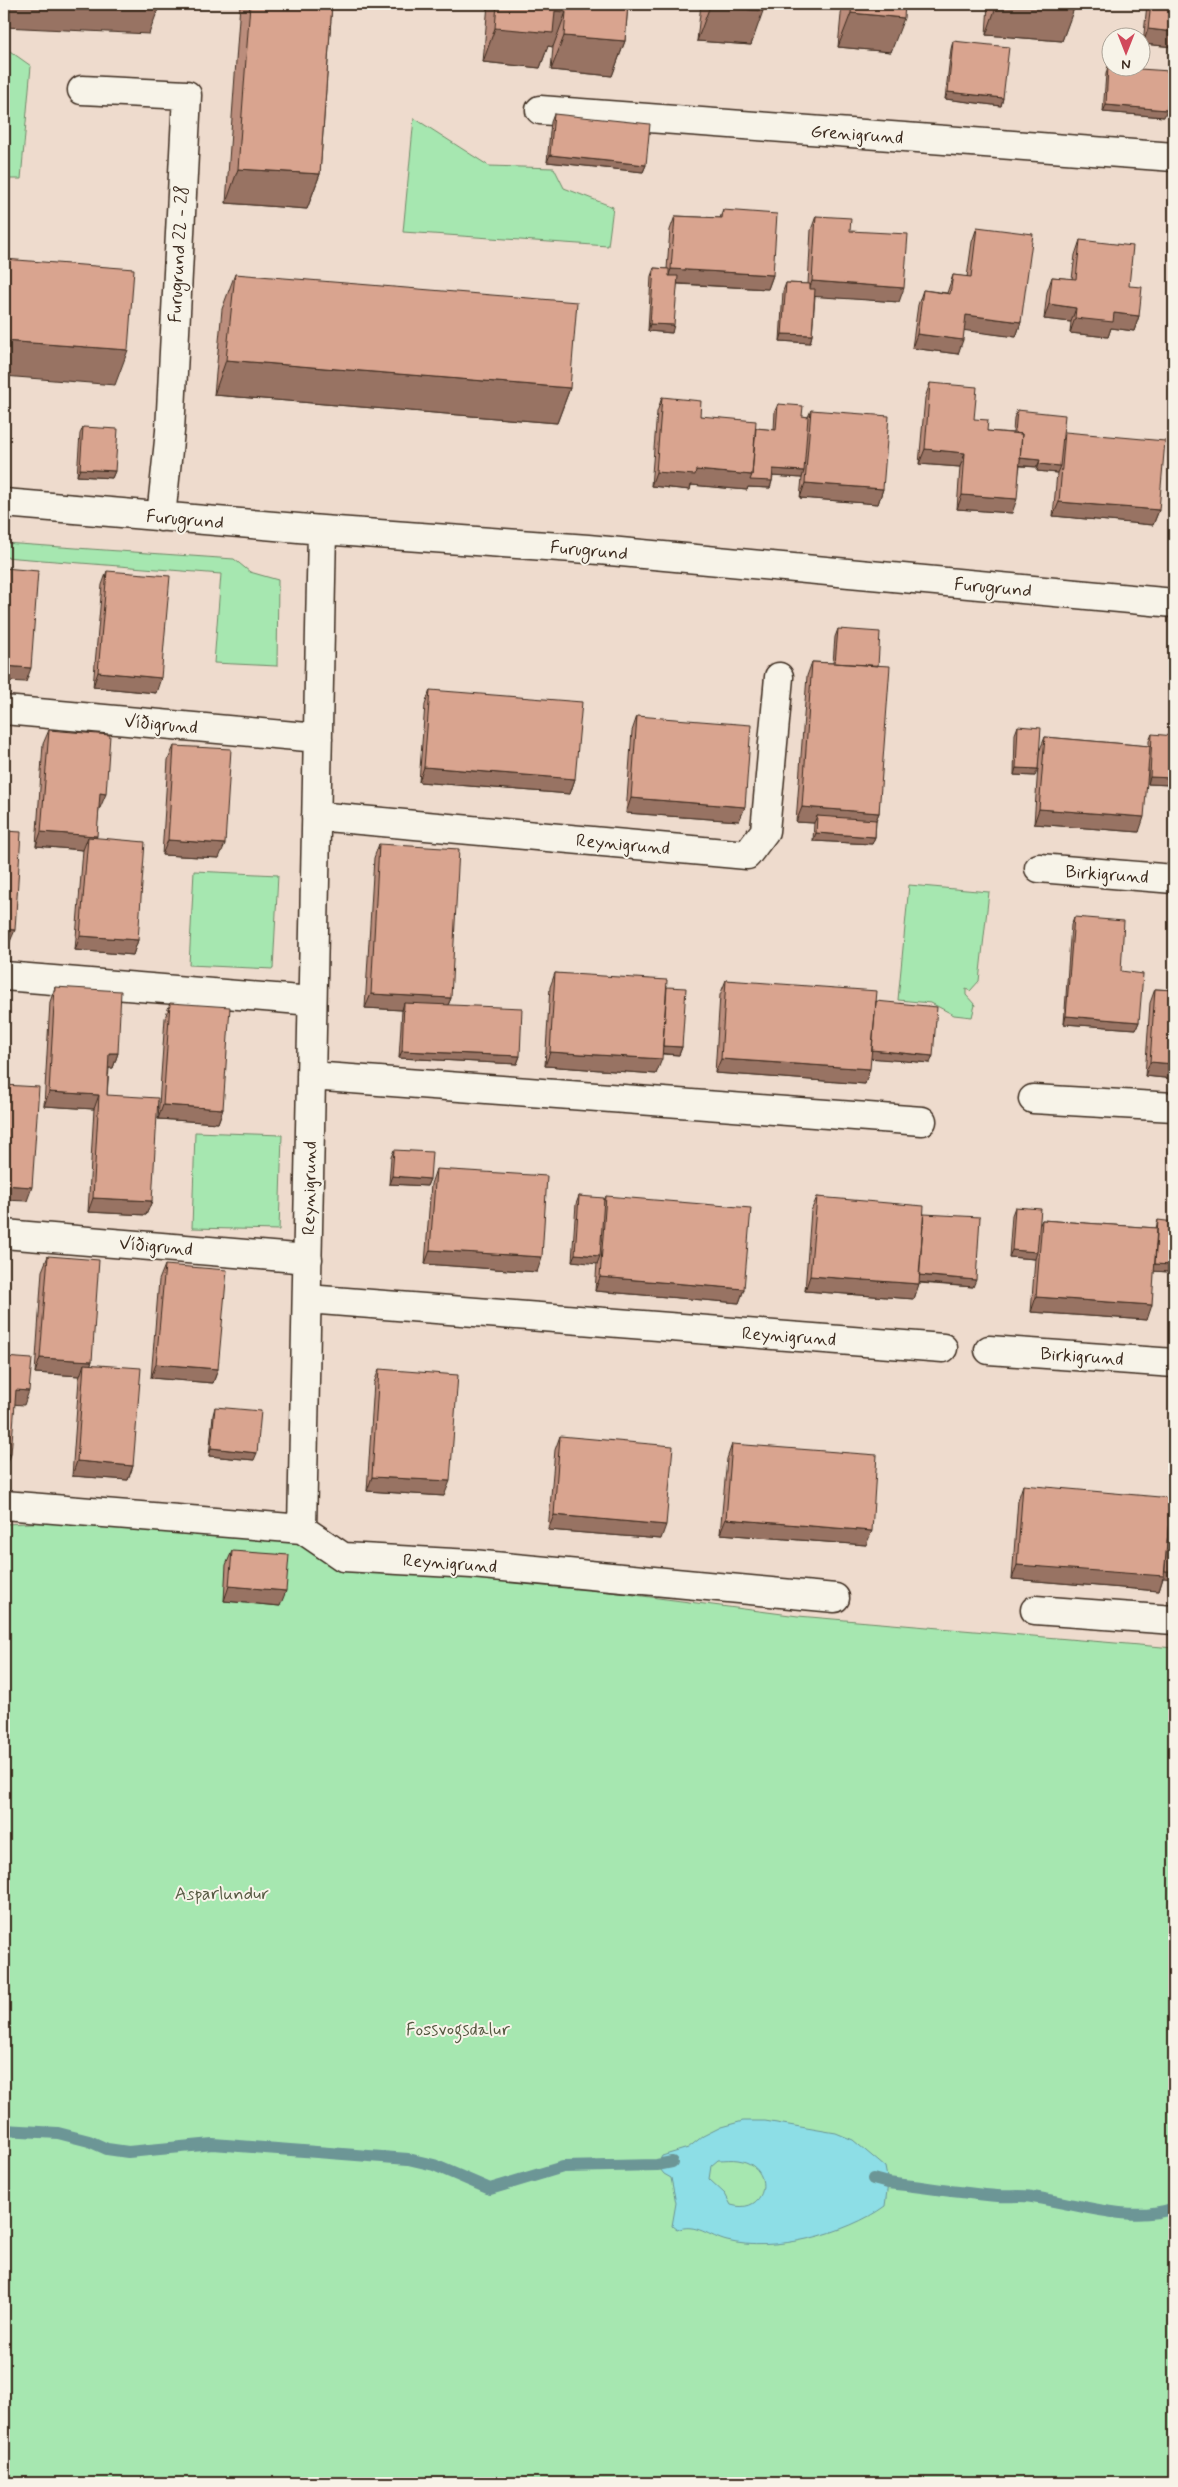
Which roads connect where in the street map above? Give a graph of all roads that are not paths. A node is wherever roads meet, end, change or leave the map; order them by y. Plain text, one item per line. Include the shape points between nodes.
1 (82, 90) dead end
2 (540, 110) dead end
3 (1174, 157) edge
4 (4, 503) edge
5 (161, 517) junction
6 (322, 530) junction
7 (1174, 603) edge
8 (779, 677) dead end
9 (4, 710) edge
10 (318, 738) junction
11 (316, 816) junction
12 (1039, 868) dead end
13 (1174, 879) edge
14 (4, 976) edge
15 (312, 1001) junction
16 (311, 1076) junction
17 (1033, 1099) dead end
18 (1174, 1108) edge
19 (922, 1120) dead end
20 (4, 1234) edge
21 (308, 1259) junction
22 (307, 1299) junction
23 (943, 1348) dead end
24 (989, 1350) dead end
25 (1174, 1363) edge
26 (4, 1505) edge
27 (302, 1529) junction
28 (835, 1598) dead end
29 (1035, 1610) dead end
30 (1174, 1620) edge

1 - 5 street, Furugrund 22 - 28 via 187,95 170,432
2 - 3 street, Grenigrund
4 - 5 street, Furugrund
5 - 6 street, Furugrund
6 - 7 street, Furugrund via 588,549
6 - 10 street, Reynigrund
8 - 11 street, Reynigrund via 766,830 747,855
9 - 10 street, Víðigrund
10 - 11 street, Reynigrund
11 - 15 street, Reynigrund
12 - 13 street, Birkigrund
14 - 15 street
15 - 16 street, Reynigrund
16 - 19 street
16 - 21 street, Reynigrund
17 - 18 street
20 - 21 street, Víðigrund
21 - 22 street, Reynigrund
22 - 23 street, Reynigrund
22 - 27 street, Reynigrund
24 - 25 street, Birkigrund
26 - 27 street
27 - 28 street, Reynigrund via 343,1557 472,1564
29 - 30 street

